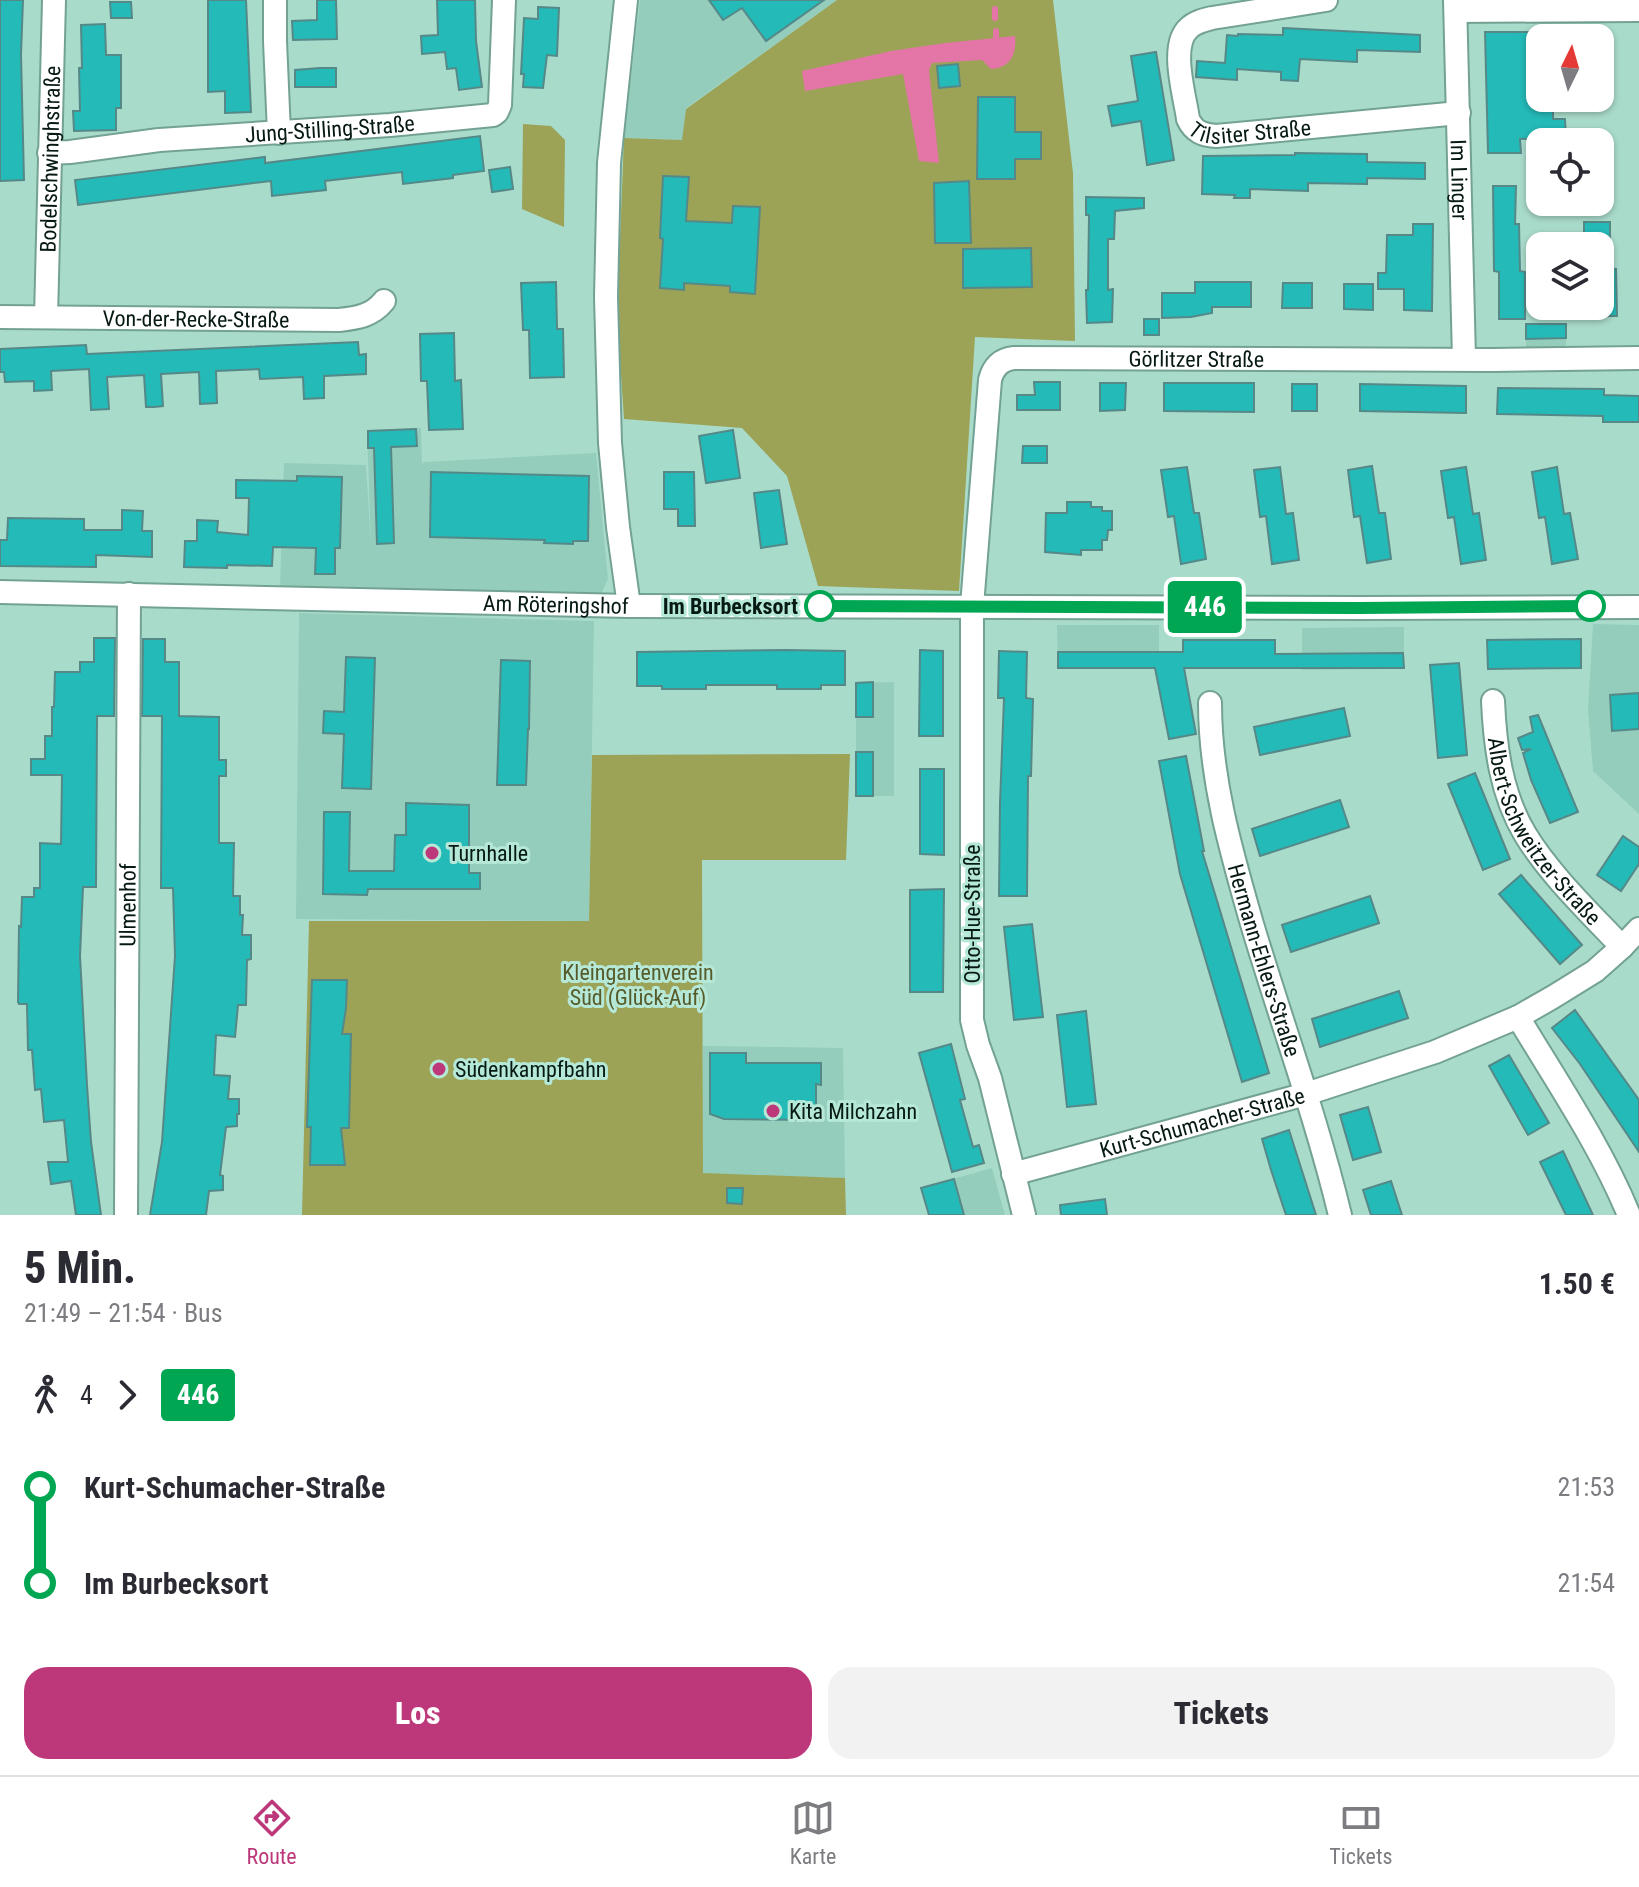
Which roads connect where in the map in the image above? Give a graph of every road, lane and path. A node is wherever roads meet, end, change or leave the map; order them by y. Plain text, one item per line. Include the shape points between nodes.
1 (54, 0) edge
2 (275, 0) edge
3 (504, 0) edge
4 (626, 0) edge
5 (1326, 0) edge
6 (1456, 6) edge
7 (1639, 10) edge
8 (1459, 113) junction
9 (279, 133) junction
10 (49, 153) junction
11 (384, 301) dead end
12 (0, 317) edge
13 (46, 317) junction
14 (1639, 358) edge
15 (1464, 359) junction
16 (0, 592) edge
17 (129, 594) junction
18 (629, 606) junction
19 (972, 606) junction
20 (1639, 607) edge
21 (1493, 701) dead end
22 (1210, 703) dead end
23 (1639, 929) edge
24 (1622, 947) junction
25 (1518, 1017) junction
26 (1306, 1094) junction
27 (1013, 1174) junction
28 (126, 1215) edge
29 (1024, 1215) edge
30 (1340, 1215) edge
31 (1629, 1215) edge

1 - 10 street, Bodelschwinghstraße
2 - 9 street
3 - 9 street, Jung-Stilling-Straße via 500,105 493,115
4 - 18 street via 609,163 606,297 610,443
5 - 8 street, Tilsiter Straße via 1212,18 1189,28 1178,52 1191,126 1216,136
6 - 7 street
6 - 8 street, Im Linger
8 - 15 street, Im Linger
9 - 10 street, Jung-Stilling-Straße
10 - 13 street, Bodelschwinghstraße
11 - 13 street, Von-der-Recke-Straße via 363,317 339,320
12 - 13 street, Von-der-Recke-Straße
14 - 15 street, Görlitzer Straße
15 - 19 street, Görlitzer Straße via 1003,361 990,380
16 - 17 street, Am Röteringshof
17 - 18 street, Am Röteringshof
17 - 28 street, Ulmenhof
18 - 19 street, Am Röteringshof
19 - 20 street, Am Röteringshof
19 - 27 street, Otto-Hue-Straße via 972,1020
21 - 24 street, Albert-Schweitzer-Straße via 1505,786 1525,834
22 - 26 street, Hermann-Ehlers-Straße via 1223,817
23 - 24 street, Kurt-Schumacher-Straße
24 - 25 street, Kurt-Schumacher-Straße via 1595,971
25 - 26 street, Kurt-Schumacher-Straße via 1435,1052
25 - 31 street via 1589,1134
26 - 27 street, Kurt-Schumacher-Straße
26 - 30 street, Hermann-Ehlers-Straße
27 - 29 street, Otto-Hue-Straße

